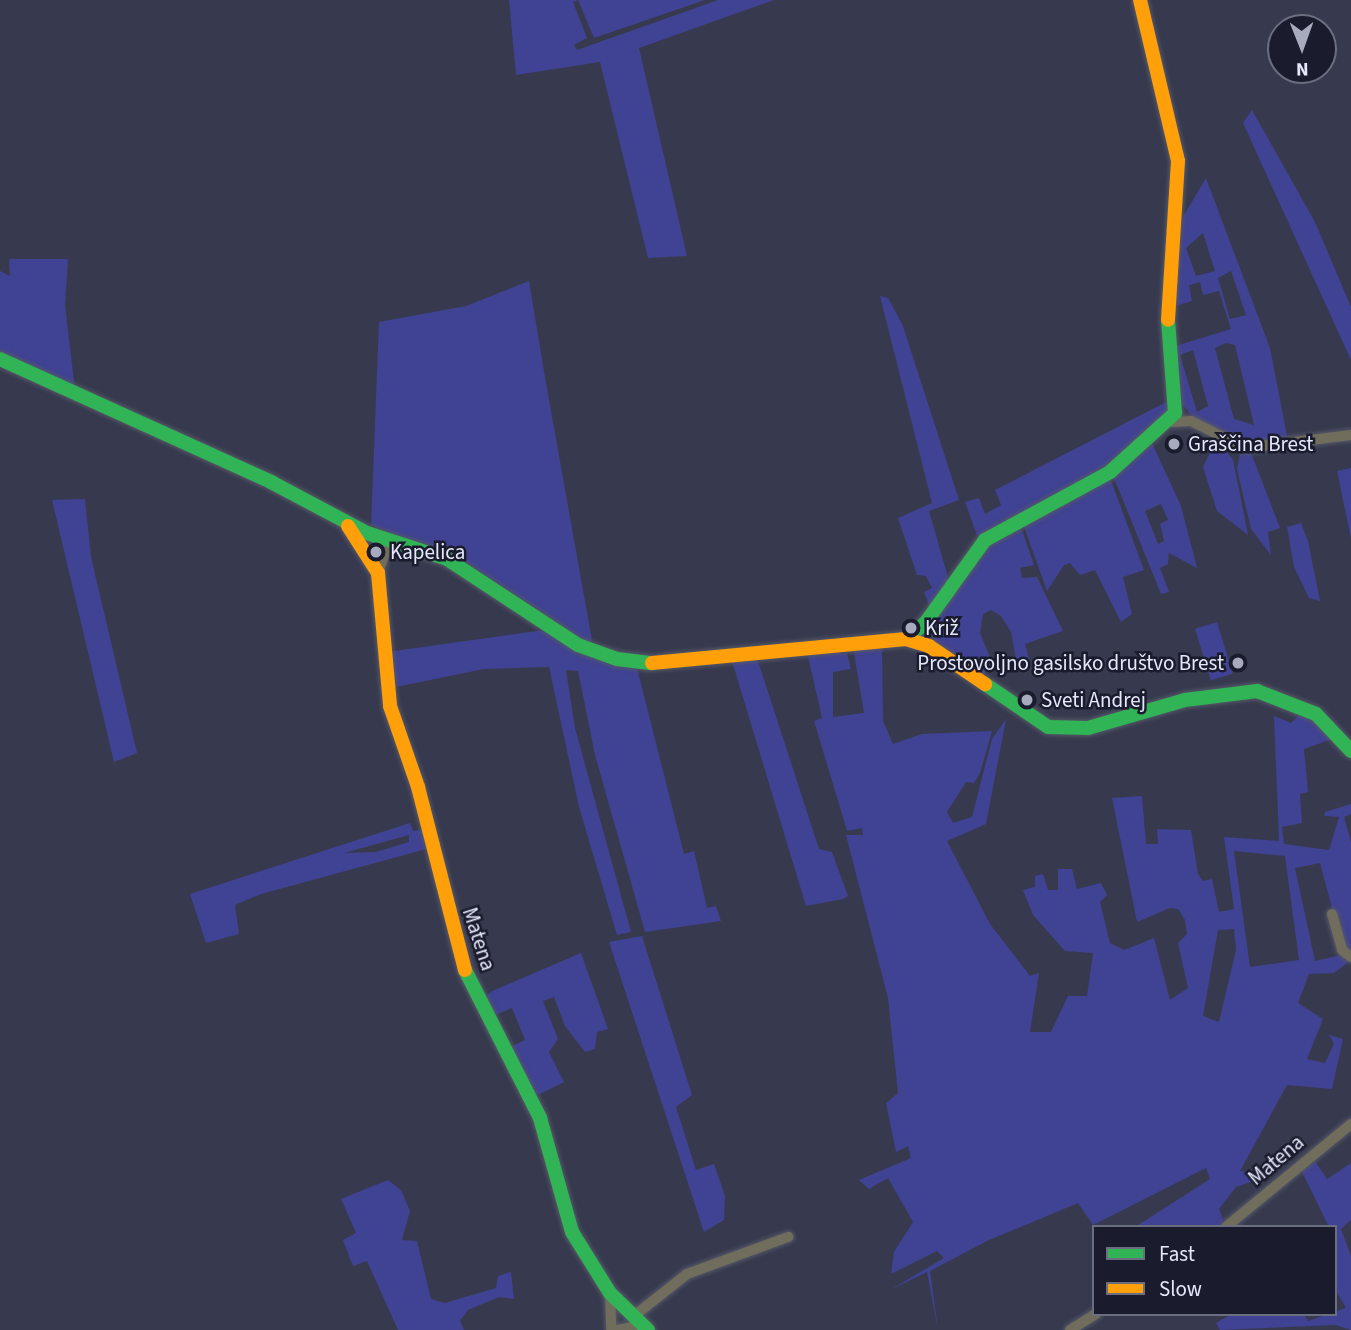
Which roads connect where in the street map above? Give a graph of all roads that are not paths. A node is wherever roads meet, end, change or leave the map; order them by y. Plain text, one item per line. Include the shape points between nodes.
1 (1140, 0) edge
2 (0, 359) edge
3 (1174, 399) junction
4 (1191, 421) junction
5 (1171, 422) junction
6 (1351, 435) edge
7 (345, 523) junction
8 (389, 541) junction
9 (378, 573) junction
10 (926, 622) junction
11 (906, 639) junction
12 (929, 646) junction
13 (1351, 751) edge
14 (1332, 914) dead end
15 (1351, 957) edge
16 (1351, 1124) edge
17 (1228, 1225) edge
18 (788, 1237) dead end
19 (610, 1293) junction
20 (1093, 1316) edge
21 (642, 1324) edge
22 (614, 1330) edge
23 (1070, 1330) edge

1 - 3 street via 1178,161 1166,348
2 - 7 street via 271,482
3 - 4 street
3 - 5 street
4 - 5 street
4 - 6 street via 1245,448
5 - 10 street via 1110,472 985,540
7 - 8 street
7 - 9 street, Matena
8 - 9 street, Matena
8 - 11 street via 473,573 578,645 639,664
9 - 19 street, Matena via 390,706 418,787 463,962 540,1118 572,1232
10 - 11 street
10 - 12 street
11 - 12 street
12 - 13 street via 1048,727 1088,729 1185,700 1257,691 1316,714
14 - 15 street via 1342,950
16 - 17 street, Matena
18 - 21 street via 687,1274
19 - 21 street, Matena
19 - 22 street
20 - 23 street
21 - 22 street

